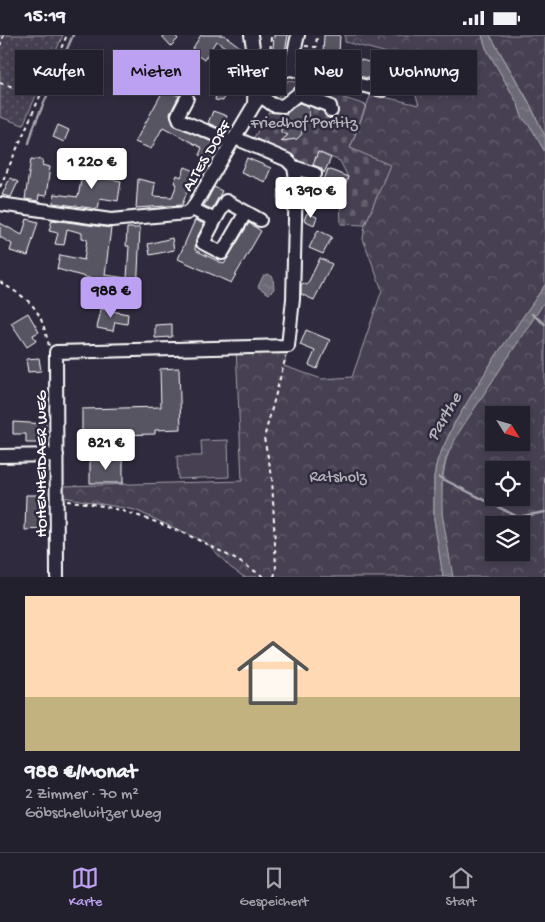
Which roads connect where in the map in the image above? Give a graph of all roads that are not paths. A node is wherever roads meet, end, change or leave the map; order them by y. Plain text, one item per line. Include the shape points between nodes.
1 (251, 35) edge
2 (297, 40) edge
3 (290, 69) junction
4 (371, 87) edge
5 (187, 98) dead end
6 (258, 101) junction
7 (332, 111) dead end
8 (234, 140) junction
9 (294, 167) junction
10 (315, 174) dead end
11 (0, 204) edge
12 (192, 209) junction
13 (246, 212) junction
14 (215, 220) junction
15 (260, 220) dead end
16 (57, 455) junction
17 (0, 457) edge
18 (57, 577) edge

1 - 6 street, ALTES DORF
2 - 3 street
3 - 4 street
3 - 6 street, ALTES DORF via 282,70
5 - 8 street via 178,115 180,120
6 - 7 street via 283,106 298,95 330,106
6 - 8 street, ALTES DORF
8 - 9 street via 287,160
8 - 12 street, ALTES DORF
9 - 10 street
9 - 16 street, HOHENHEIDAER WEG via 293,299 288,346 56,352
11 - 12 street, ALTES DORF via 111,220 183,214
12 - 14 street
13 - 14 street via 226,201
13 - 14 street via 222,253 204,243
13 - 15 street
16 - 17 street
16 - 18 street, HOHENHEIDAER WEG

